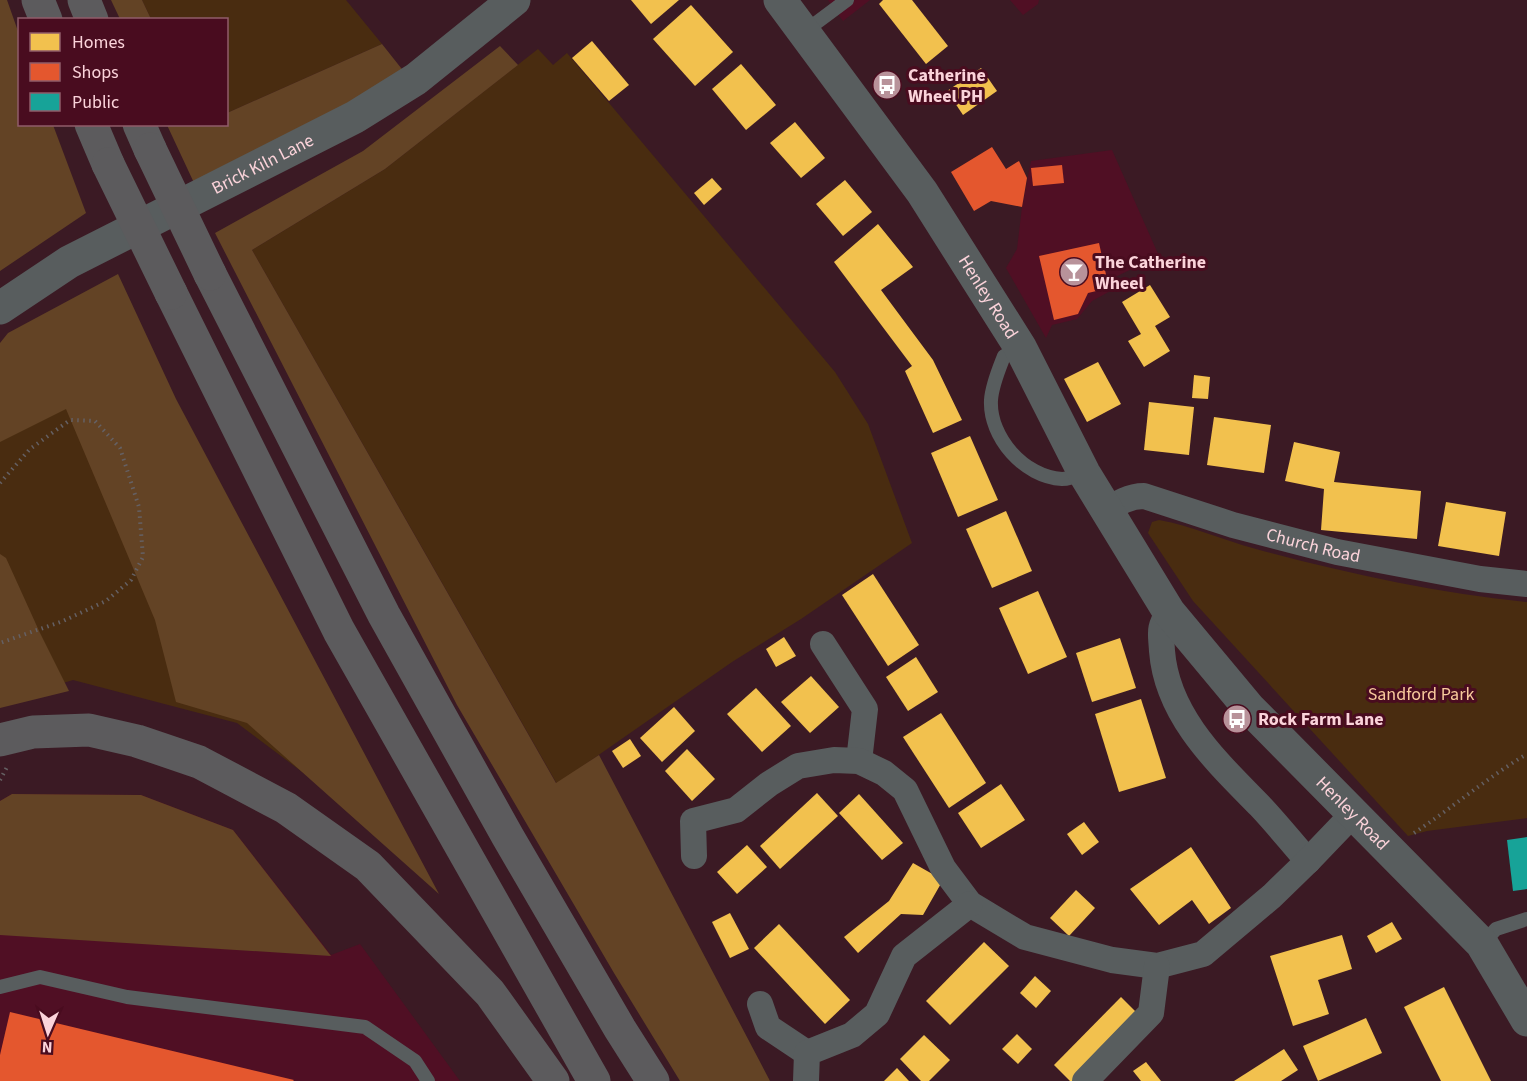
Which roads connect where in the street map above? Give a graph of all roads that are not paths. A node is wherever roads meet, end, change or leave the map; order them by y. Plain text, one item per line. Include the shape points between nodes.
1 (38, 0) edge
2 (84, 0) edge
3 (514, 0) edge
4 (780, 0) edge
5 (847, 0) edge
6 (45, 18) edge
7 (91, 18) edge
8 (804, 32) junction
9 (92, 126) edge
10 (145, 137) edge
11 (0, 308) edge
12 (1020, 347) junction
13 (1084, 473) junction
14 (1106, 511) junction
15 (1527, 584) edge
16 (1169, 612) junction
17 (823, 644) dead end
18 (0, 740) edge
19 (859, 760) junction
20 (1354, 813) junction
21 (694, 856) dead end
22 (1308, 861) junction
23 (970, 904) junction
24 (1527, 919) edge
25 (1482, 944) junction
26 (1157, 966) junction
27 (0, 987) edge
28 (760, 1004) dead end
29 (1527, 1020) edge
30 (807, 1053) junction
31 (428, 1081) edge
32 (552, 1081) edge
33 (594, 1081) edge
34 (653, 1081) edge
35 (806, 1081) edge
36 (1085, 1081) edge

1 - 6 main road
2 - 7 main road
3 - 11 street, Brick Kiln Lane via 416,79 356,117 69,262
4 - 8 street, Henley Road
5 - 8 lane
8 - 12 street, Henley Road via 922,192
9 - 33 main road, bridge via 339,631
10 - 34 main road, bridge via 210,274 384,615 508,837
12 - 13 street, Henley Road
12 - 13 lane via 1004,356 996,377 991,400 993,422 1004,443 1034,471 1062,479
13 - 14 street, Henley Road
14 - 15 street, Church Road via 1123,500 1144,496 1337,552
14 - 16 street, Henley Road
16 - 20 street, Henley Road via 1249,708
16 - 22 street via 1160,625 1164,668 1175,703 1214,759
17 - 19 street via 865,710
18 - 32 main road via 33,732 89,730 137,741 199,762 286,808 368,866 490,993
19 - 21 street via 798,766 736,810 693,821
19 - 23 street via 905,790 943,868
20 - 22 street
20 - 25 street, Henley Road
22 - 26 street via 1203,954
23 - 26 street via 1025,937 1112,960
23 - 30 street via 904,956 877,1014 852,1035
24 - 25 lane via 1496,928
25 - 29 street, Henley Road
26 - 36 street via 1151,1013
27 - 31 lane via 40,977 127,997 365,1027 415,1061
28 - 30 street via 768,1027
30 - 35 street

